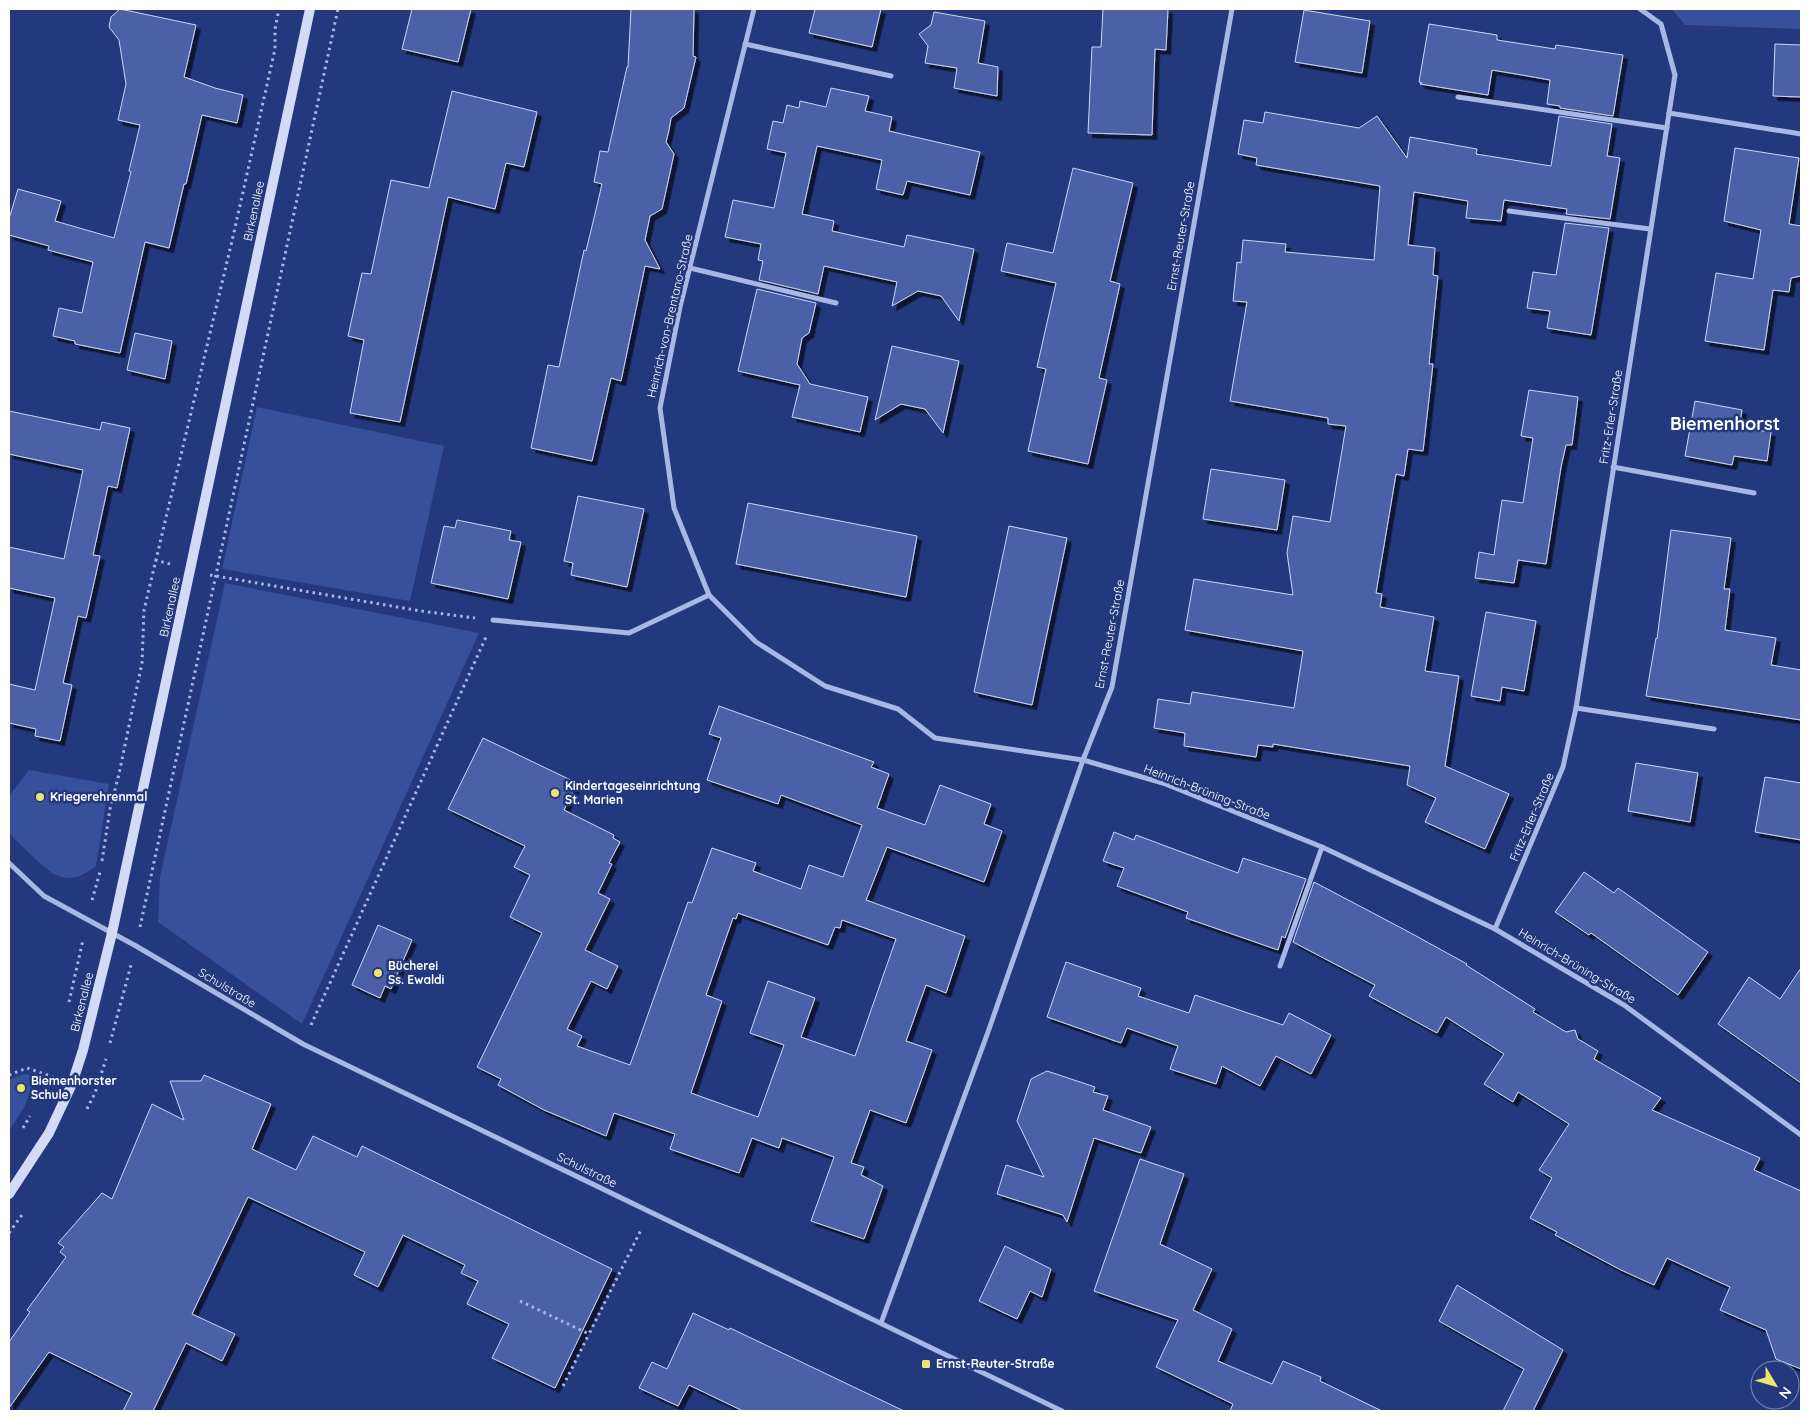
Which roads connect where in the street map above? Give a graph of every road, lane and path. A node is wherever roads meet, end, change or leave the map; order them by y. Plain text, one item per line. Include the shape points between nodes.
1 (279, 9) edge
2 (310, 9) edge
3 (754, 9) edge
4 (1232, 9) edge
5 (1640, 9) edge
6 (745, 44) junction
7 (891, 76) dead end
8 (1458, 97) dead end
9 (1669, 114) junction
10 (1667, 128) junction
11 (1801, 134) edge
12 (1509, 211) dead end
13 (1650, 229) junction
14 (690, 268) junction
15 (836, 303) dead end
16 (1613, 467) junction
17 (1754, 493) dead end
18 (216, 577) dead end
19 (710, 595) junction
20 (493, 620) junction
21 (1576, 708) junction
22 (1714, 730) dead end
23 (1083, 760) junction
24 (1322, 847) junction
25 (9, 863) edge
26 (87, 919) junction
27 (1495, 929) junction
28 (112, 932) junction
29 (1280, 966) dead end
30 (69, 1005) dead end
31 (303, 1044) junction
32 (53, 1069) dead end
33 (9, 1075) edge
34 (51, 1077) junction
35 (47, 1084) dead end
36 (32, 1112) dead end
37 (1801, 1135) edge
38 (18, 1136) dead end
39 (9, 1194) edge
40 (650, 1212) junction
41 (520, 1301) dead end
42 (881, 1323) junction
43 (589, 1334) junction
44 (563, 1386) dead end
45 (1062, 1411) edge

1 - 26 path via 275,49 232,241 144,610 142,663 110,809 102,866
2 - 28 street, Birkenallee
3 - 6 street, Heinrich-von-Brentano-Straße
4 - 23 street, Ernst-Reuter-Straße via 1112,687
5 - 9 street, Fritz-Erler-Straße via 1661,24 1675,75
6 - 7 street
6 - 14 street, Heinrich-von-Brentano-Straße
8 - 10 street
9 - 10 street, Fritz-Erler-Straße
9 - 11 street
10 - 13 street, Fritz-Erler-Straße
12 - 13 street
13 - 16 street, Fritz-Erler-Straße
14 - 15 street
14 - 19 street, Heinrich-von-Brentano-Straße via 660,408 674,508
16 - 17 street
16 - 21 street, Fritz-Erler-Straße
18 - 20 path via 422,612
19 - 20 street via 629,633
19 - 23 street, Heinrich-von-Brentano-Straße via 756,642 824,686 898,709 935,738
20 - 31 path
21 - 22 street
21 - 27 street, Fritz-Erler-Straße via 1563,767
23 - 24 street, Heinrich-Brüning-Straße via 1163,783
23 - 42 street, Ernst-Reuter-Straße
24 - 27 street, Heinrich-Brüning-Straße
24 - 29 street
25 - 26 street, Schulstraße via 44,896
26 - 28 street, Schulstraße
26 - 30 path
27 - 37 street, Heinrich-Brüning-Straße via 1624,1005
28 - 31 street, Schulstraße
28 - 39 street, Birkenallee via 72,1084 49,1133
31 - 40 street, Schulstraße
32 - 34 path
33 - 34 path via 27,1068
34 - 35 path
36 - 38 path
40 - 42 street, Schulstraße
40 - 43 path
41 - 43 path
42 - 45 street, Schulstraße
43 - 44 path

